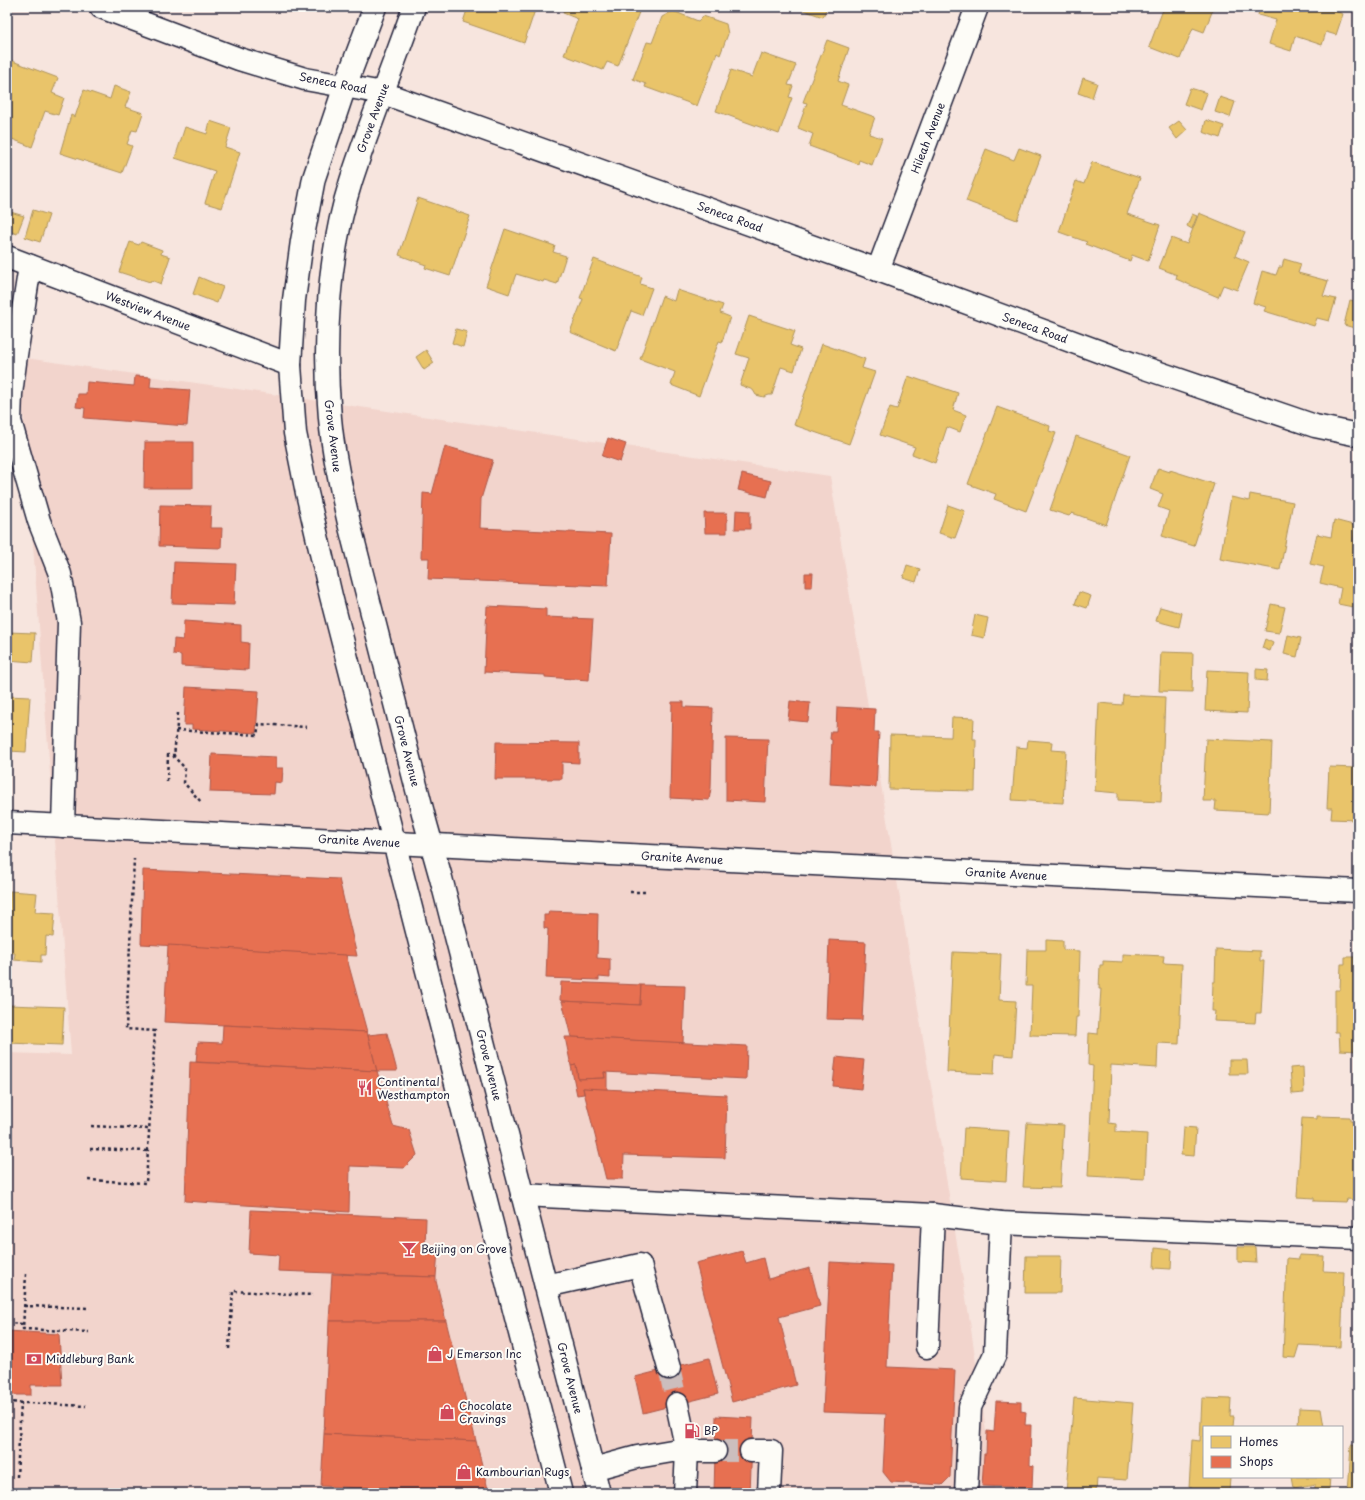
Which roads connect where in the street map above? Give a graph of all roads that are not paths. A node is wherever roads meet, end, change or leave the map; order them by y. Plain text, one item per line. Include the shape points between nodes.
1 (101, 7) edge
2 (375, 7) edge
3 (414, 7) edge
4 (977, 7) edge
5 (345, 86) junction
6 (383, 93) junction
7 (7, 257) edge
8 (30, 266) junction
9 (878, 270) junction
10 (290, 365) junction
11 (1358, 435) edge
12 (7, 823) edge
13 (63, 826) junction
14 (394, 843) junction
15 (432, 845) junction
16 (1358, 891) edge
17 (522, 1195) junction
18 (933, 1215) junction
19 (1001, 1223) junction
20 (1358, 1238) edge
21 (546, 1286) junction
22 (927, 1347) dead end
23 (668, 1368) tunnel mouth
24 (677, 1404) tunnel mouth
25 (687, 1451) junction
26 (715, 1451) tunnel mouth
27 (751, 1451) tunnel mouth
28 (593, 1469) junction
29 (561, 1493) edge
30 (599, 1493) edge
31 (684, 1493) edge
32 (769, 1493) edge
33 (966, 1493) edge

1 - 5 street, Seneca Road via 239,59 301,78
2 - 5 street
3 - 6 street, Grove Avenue
4 - 9 street, Hileah Avenue
5 - 6 street, Seneca Road
5 - 10 street via 314,178 294,300
6 - 9 street, Seneca Road
6 - 15 street, Grove Avenue via 351,182 337,241 329,300 326,359 330,419 338,477
7 - 8 street, Westview Avenue
8 - 10 street, Westview Avenue
8 - 13 street via 16,355 10,422 39,521 60,574 69,622
9 - 11 street, Seneca Road via 1133,364 1315,426
10 - 14 street via 295,433 307,493
12 - 13 street, Granite Avenue
13 - 14 street, Granite Avenue
14 - 15 street, Granite Avenue
14 - 29 street
15 - 16 street, Granite Avenue
15 - 17 street, Grove Avenue
17 - 18 street
17 - 21 street, Grove Avenue
18 - 19 street
18 - 22 street
19 - 20 street
19 - 33 street via 995,1354 970,1407
21 - 23 street via 640,1265
21 - 28 street, Grove Avenue
24 - 25 street
25 - 26 street
25 - 28 street via 637,1457
25 - 31 street
27 - 32 street via 771,1451
28 - 30 street, Grove Avenue

